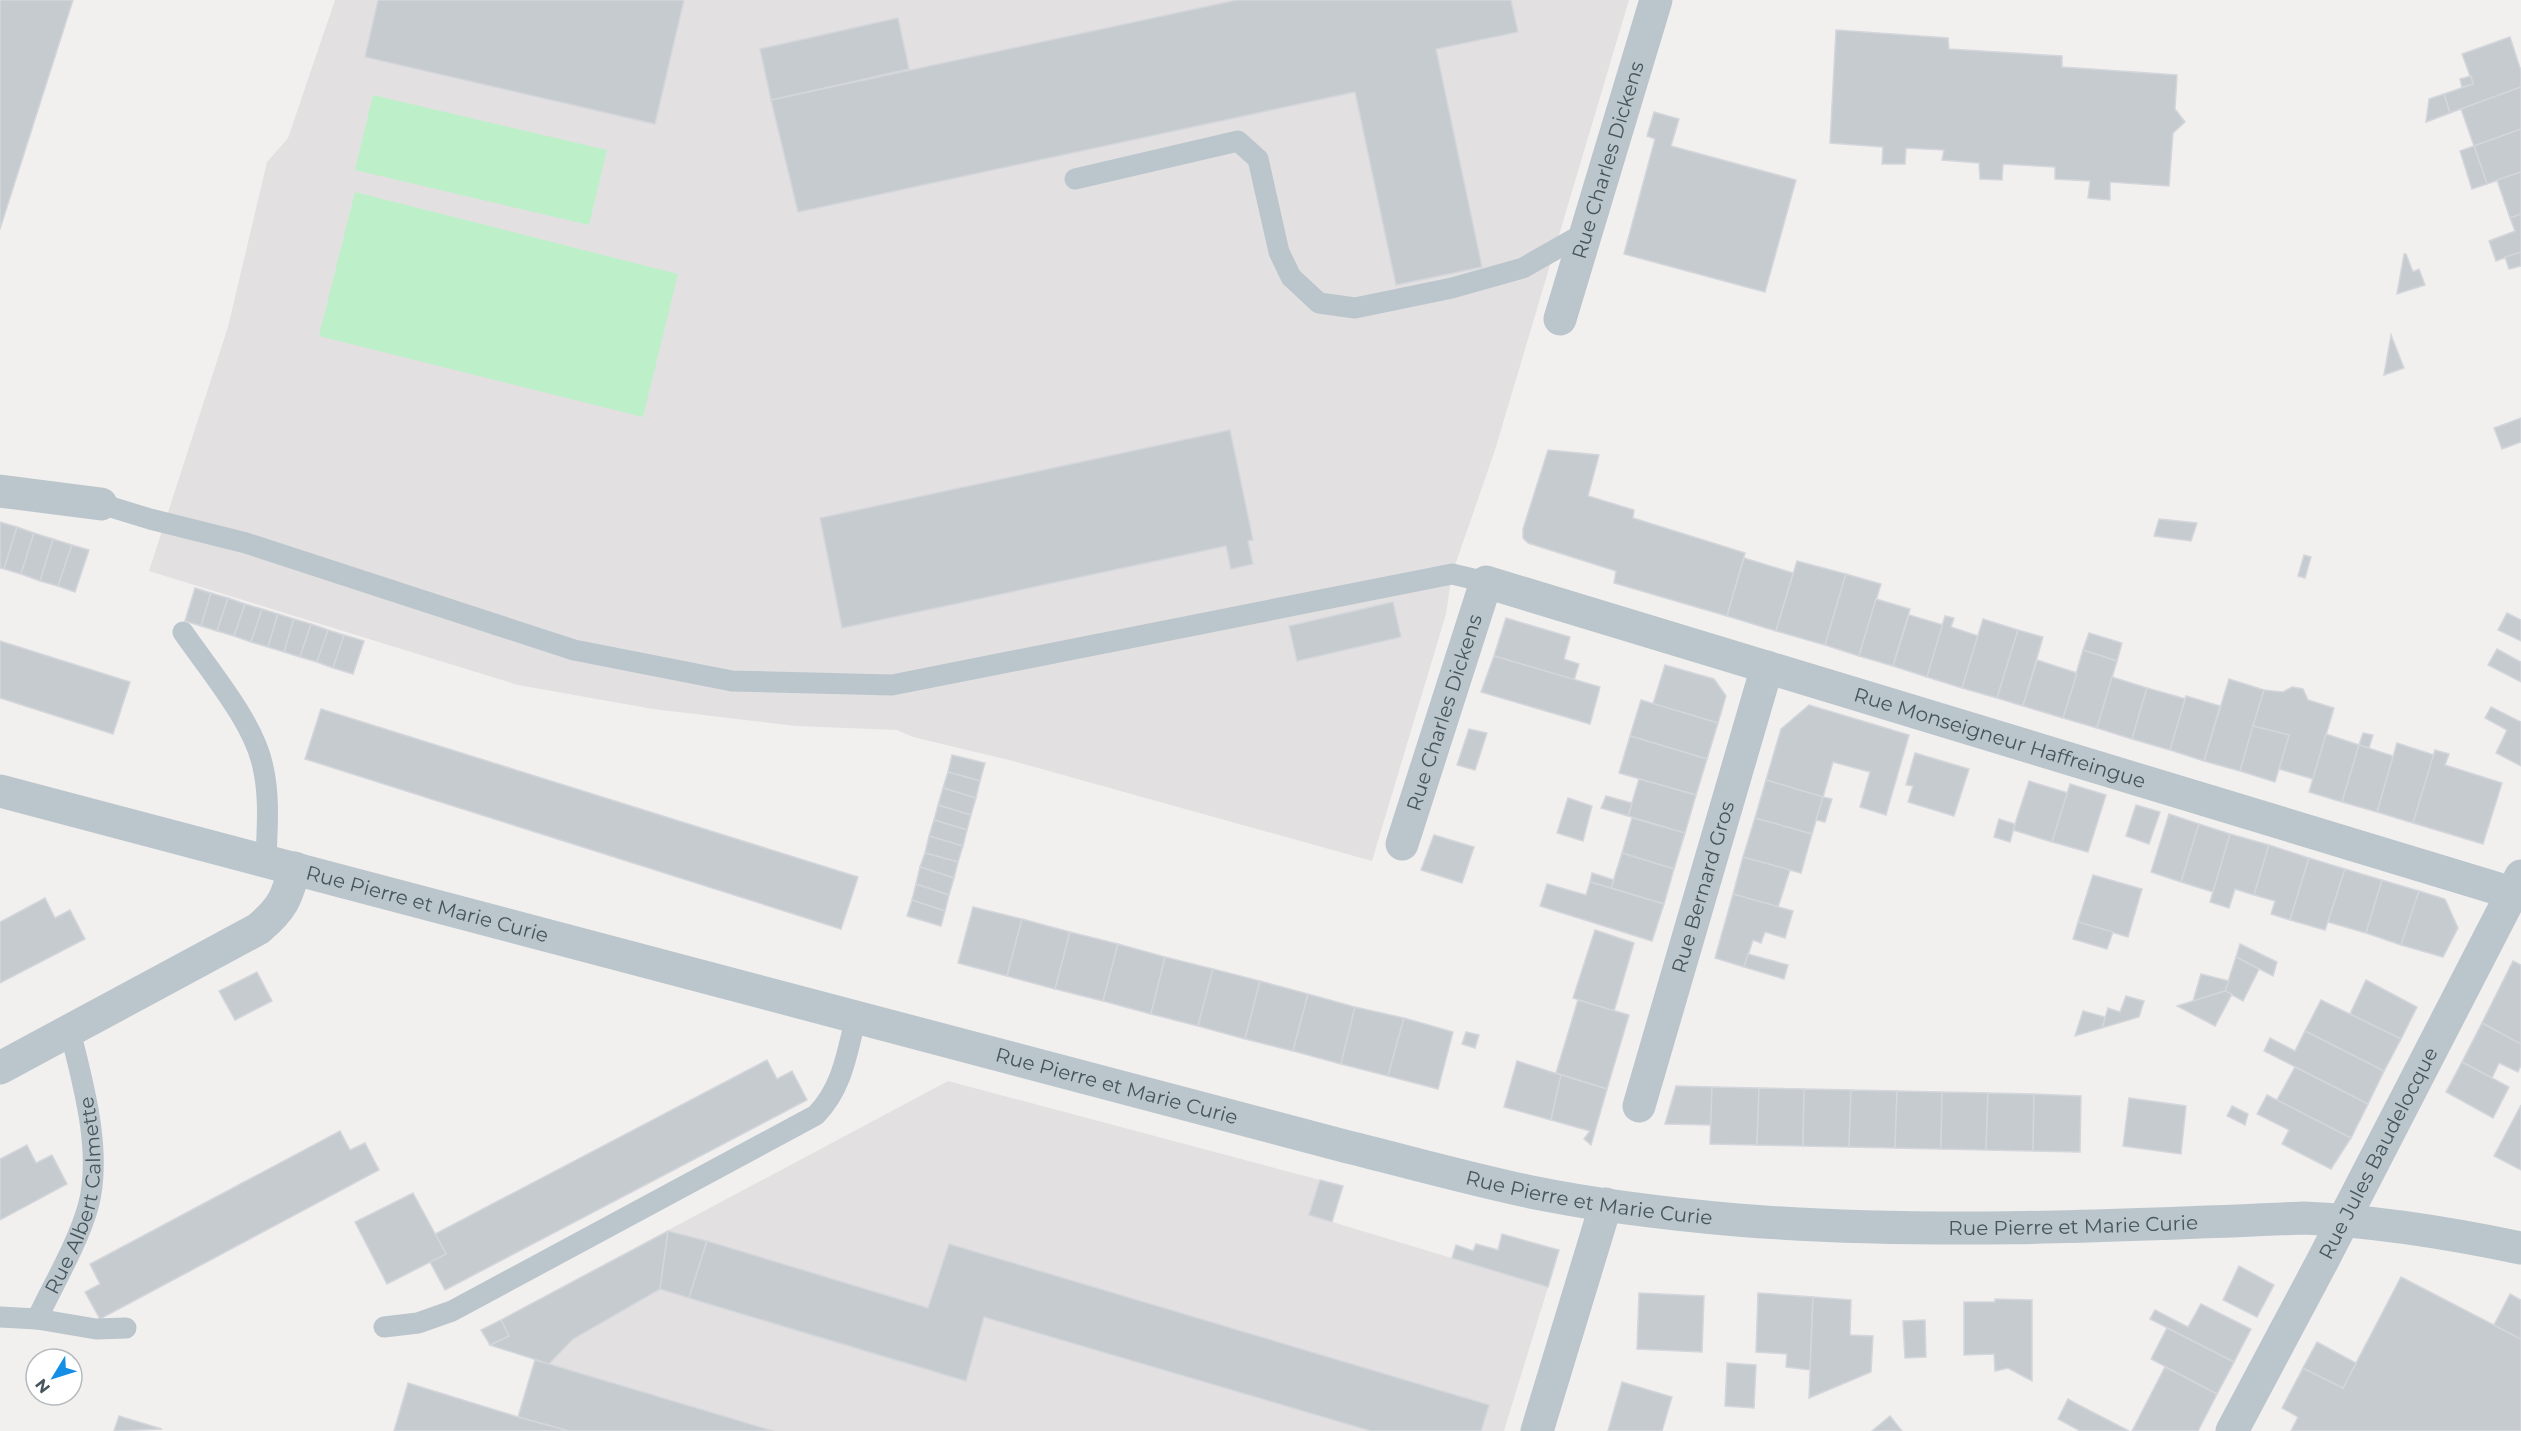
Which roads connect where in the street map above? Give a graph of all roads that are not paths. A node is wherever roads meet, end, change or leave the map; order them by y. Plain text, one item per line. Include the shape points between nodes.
1 (1656, 0) edge
2 (1075, 179) dead end
3 (1586, 232) junction
4 (1560, 319) dead end
5 (0, 491) edge
6 (101, 504) joint
7 (1486, 582) junction
8 (183, 632) dead end
9 (1767, 667) junction
10 (0, 791) edge
11 (1402, 844) dead end
12 (281, 864) junction
13 (2516, 884) edge
14 (856, 1017) junction
15 (70, 1031) junction
16 (0, 1068) edge
17 (1639, 1106) dead end
18 (1606, 1204) junction
19 (2344, 1220) junction
20 (2521, 1248) edge
21 (0, 1317) edge
22 (37, 1319) junction
23 (384, 1327) dead end
24 (126, 1328) dead end
25 (1537, 1431) edge
26 (2232, 1431) edge

1 - 3 street, Rue Charles Dickens
2 - 3 lane via 1238,141 1258,159 1279,252 1291,277 1319,303 1355,308 1452,288 1523,268
3 - 4 street, Rue Charles Dickens
5 - 6 street
6 - 7 lane via 246,543 574,650 732,681 892,685 1452,574
7 - 9 street, Rue Monseigneur Haffreingue
7 - 11 street, Rue Charles Dickens
8 - 12 lane via 256,744
9 - 13 street, Rue Monseigneur Haffreingue
9 - 17 street, Rue Bernard Gros
10 - 12 street, Rue Pierre et Marie Curie
12 - 14 street, Rue Pierre et Marie Curie
12 - 15 street via 287,896 280,909 258,929
13 - 19 street, Rue Jules Baudelocque
14 - 18 street, Rue Pierre et Marie Curie via 1480,1181
14 - 23 lane via 837,1087 816,1114 453,1311 418,1323
15 - 16 street
15 - 22 lane, Rue Albert Calmette via 93,1153 91,1182 80,1229
18 - 19 street, Rue Pierre et Marie Curie via 1737,1220 1872,1227
18 - 25 street
19 - 20 street, Rue Pierre et Marie Curie via 2409,1227
19 - 26 street, Rue Jules Baudelocque
21 - 22 lane, Rue Albert Calmette
22 - 24 lane via 96,1329

